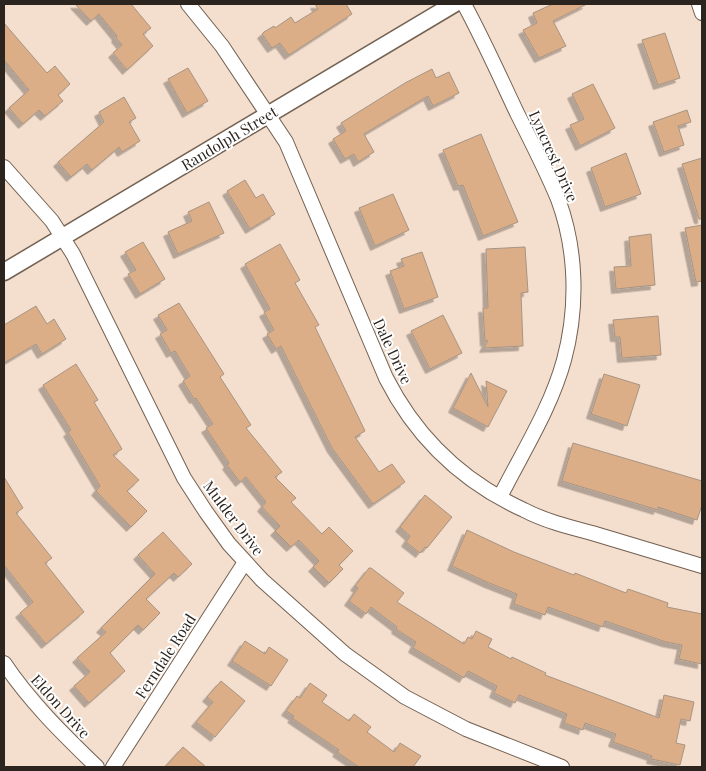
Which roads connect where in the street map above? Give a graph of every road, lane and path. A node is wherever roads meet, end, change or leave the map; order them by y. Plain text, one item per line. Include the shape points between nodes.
1 (188, 4) edge
2 (454, 4) edge
3 (464, 4) edge
4 (699, 4) edge
5 (702, 13) edge
6 (269, 115) junction
7 (4, 167) edge
8 (62, 237) junction
9 (4, 272) edge
10 (500, 497) junction
11 (244, 562) junction
12 (702, 566) edge
13 (4, 663) edge
14 (97, 767) edge
15 (113, 767) edge
16 (562, 767) edge

1 - 6 street, Dale Drive via 222,46
2 - 6 street, Randolph Street
3 - 10 street, Lyncrest Drive via 558,200 570,244 573,273 571,326 559,377
4 - 5 street
6 - 8 street, Randolph Street
6 - 10 street, Dale Drive via 286,142 398,401 421,433 445,458 468,478
7 - 8 street, Mulder Drive via 52,221
8 - 9 street, Randolph Street
8 - 11 street, Mulder Drive via 77,261 184,478
10 - 12 street, Dale Drive via 541,518
11 - 15 street, Ferndale Road
11 - 16 street, Mulder Drive via 344,654 405,697 466,729
13 - 14 street, Eldon Drive via 40,710

